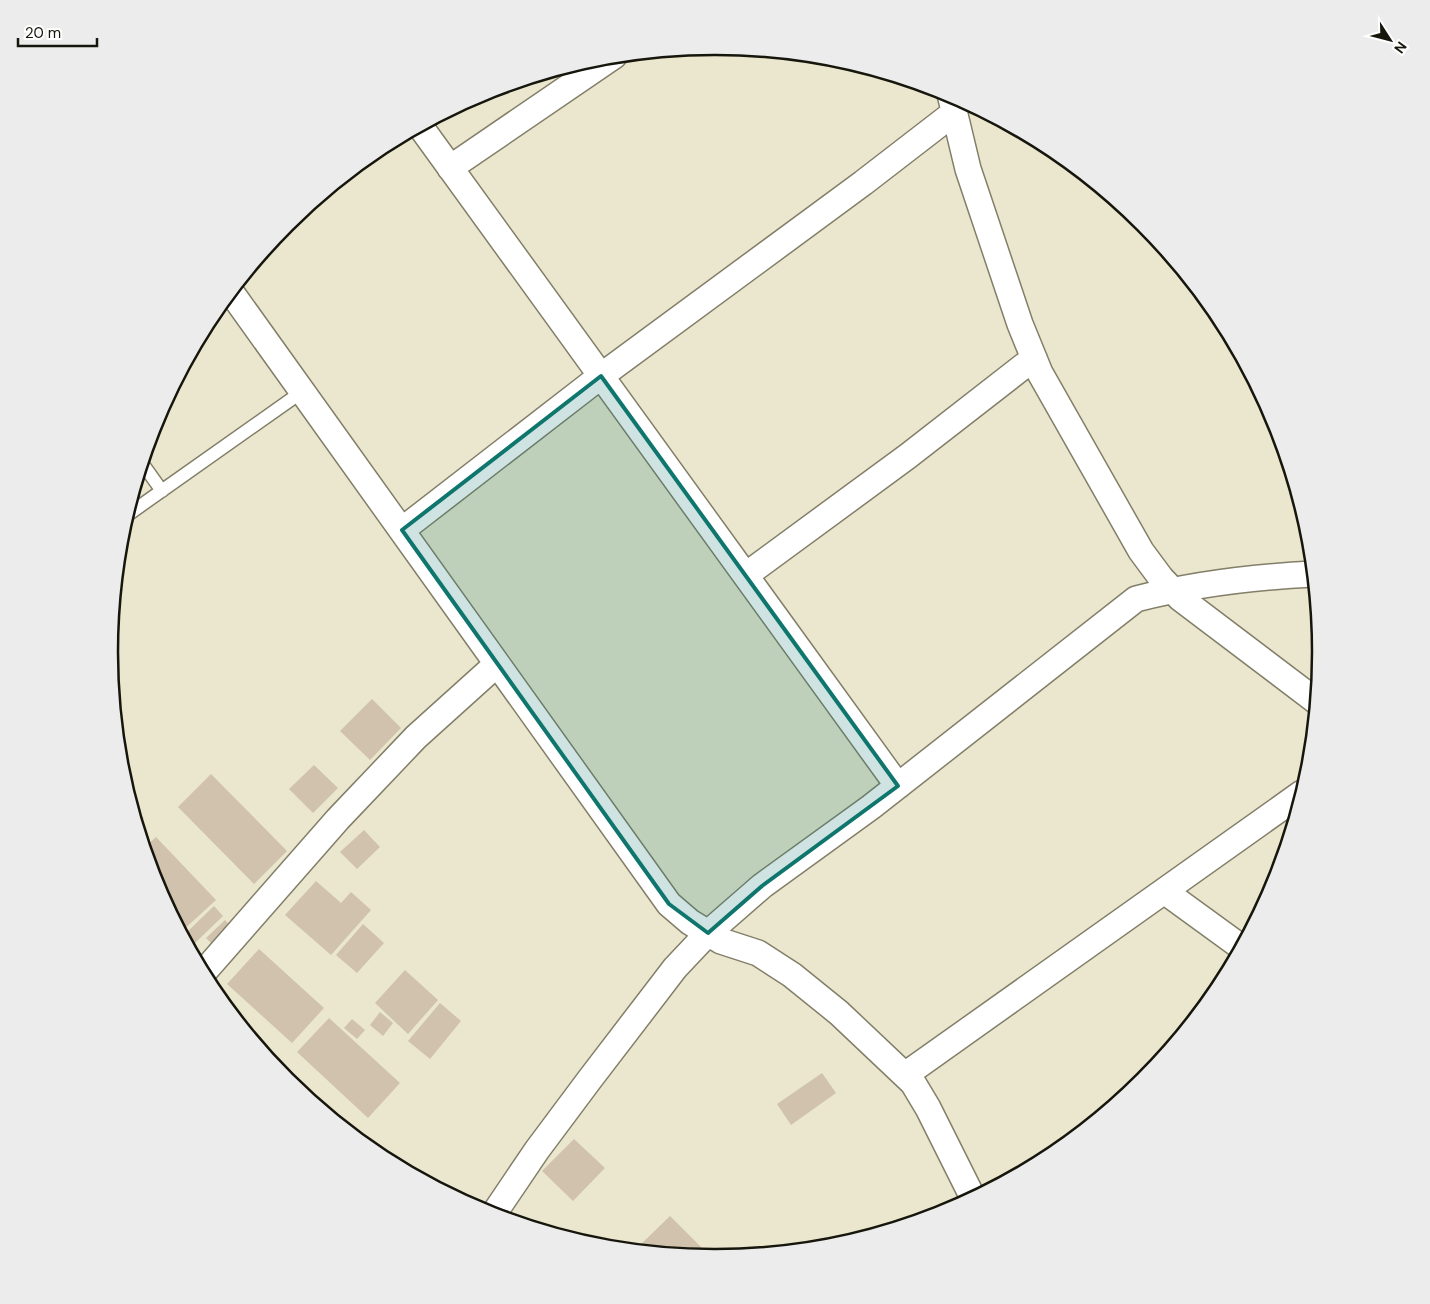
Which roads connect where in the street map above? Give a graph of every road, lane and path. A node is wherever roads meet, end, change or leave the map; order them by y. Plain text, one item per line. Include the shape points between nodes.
1 (599, 66) edge
2 (951, 104) edge
3 (952, 104) edge
4 (424, 131) edge
5 (450, 168) junction
6 (235, 298) edge
7 (1034, 358) junction
8 (601, 376) junction
9 (303, 391) junction
10 (147, 470) edge
11 (162, 491) junction
12 (135, 510) edge
13 (402, 530) junction
14 (746, 575) junction
15 (1307, 575) edge
16 (1172, 590) junction
17 (497, 664) junction
18 (1310, 697) edge
19 (898, 786) junction
20 (1294, 799) edge
21 (1164, 890) junction
22 (708, 933) junction
23 (1236, 943) edge
24 (208, 967) edge
25 (905, 1075) junction
26 (970, 1191) edge
27 (498, 1208) edge

1 - 5 street
2 - 8 street via 855,188
3 - 7 street via 968,169
4 - 5 street
5 - 8 street
6 - 9 street
7 - 14 street
7 - 16 street via 1141,551
8 - 13 street
8 - 14 street
9 - 11 lane
9 - 13 street
10 - 11 lane
11 - 12 lane
13 - 17 street
14 - 19 street
15 - 16 street
16 - 18 street
16 - 19 street via 1136,599
17 - 22 street via 668,904
17 - 24 street via 416,737 338,818
19 - 22 street via 762,886
20 - 21 street
21 - 23 street
21 - 25 street
22 - 25 street via 721,941 758,953 792,975 839,1013
22 - 27 street via 676,968 590,1079
25 - 26 street via 928,1108

